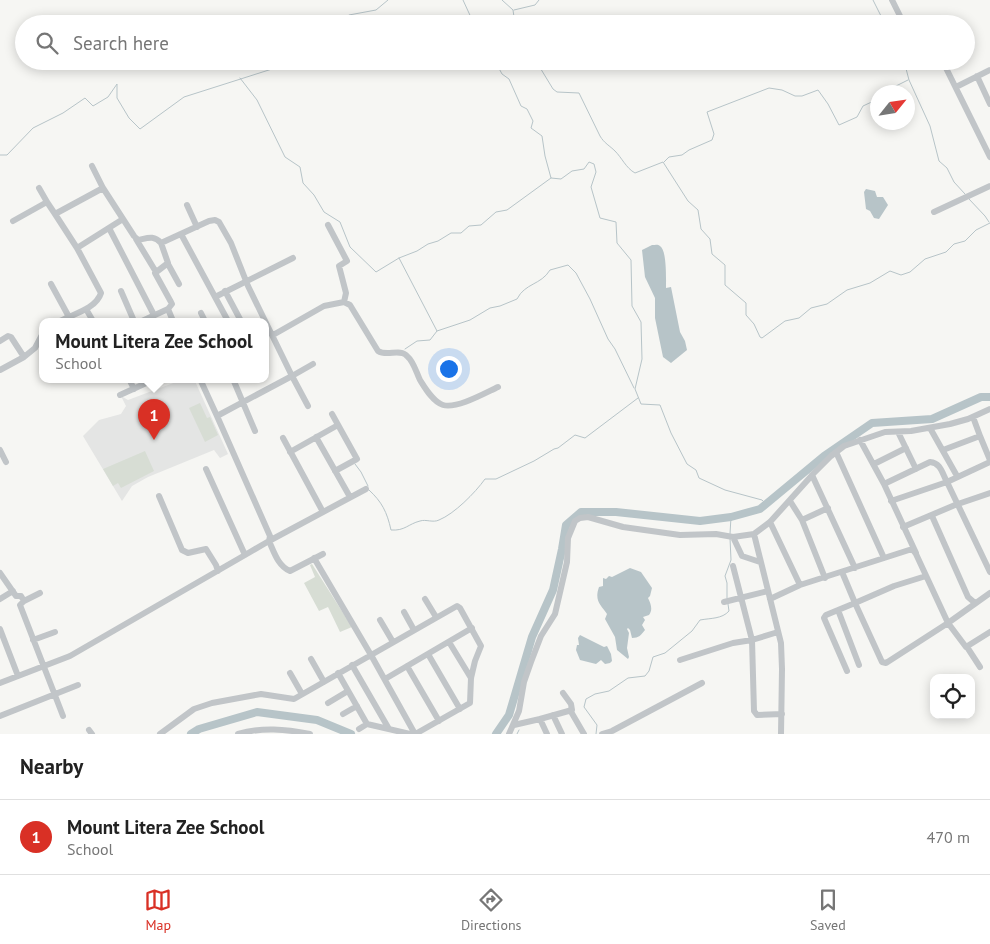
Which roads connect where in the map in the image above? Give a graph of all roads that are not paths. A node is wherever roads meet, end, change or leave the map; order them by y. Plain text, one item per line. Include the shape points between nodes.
1 (892, 0) edge
2 (900, 15) edge
3 (947, 70) edge
4 (990, 70) edge
5 (978, 76) junction
6 (956, 86) junction
7 (990, 104) edge
8 (990, 157) edge
9 (92, 166) dead end
10 (990, 186) edge
11 (39, 188) dead end
12 (103, 188) junction
13 (47, 202) junction
14 (187, 205) dead end
15 (934, 212) dead end
16 (55, 214) junction
17 (124, 219) junction
18 (13, 221) dead end
19 (328, 226) dead end
20 (197, 227) junction
21 (109, 228) junction
22 (182, 234) junction
23 (136, 239) junction
24 (161, 243) junction
25 (77, 248) junction
26 (293, 258) dead end
27 (168, 264) junction
28 (156, 272) junction
29 (247, 282) junction
30 (51, 284) dead end
31 (179, 284) dead end
32 (121, 291) dead end
33 (225, 291) junction
34 (215, 297) junction
35 (344, 302) junction
36 (86, 309) junction
37 (168, 309) junction
38 (201, 313) dead end
39 (154, 315) junction
40 (68, 317) joint
41 (91, 318) edge
42 (133, 318) edge
43 (148, 318) edge
44 (172, 318) edge
45 (204, 318) edge
46 (226, 318) edge
47 (239, 318) edge
48 (264, 318) edge
49 (269, 328) edge
50 (273, 336) junction
51 (39, 340) edge
52 (0, 341) edge
53 (24, 357) junction
54 (313, 364) dead end
55 (0, 370) edge
56 (292, 376) junction
57 (130, 383) edge
58 (147, 383) edge
59 (202, 383) edge
60 (235, 383) edge
61 (498, 387) dead end
62 (134, 389) junction
63 (120, 395) dead end
64 (244, 402) junction
65 (308, 406) dead end
66 (990, 409) edge
67 (332, 414) dead end
68 (217, 416) junction
69 (973, 417) junction
70 (338, 425) junction
71 (930, 428) junction
72 (255, 431) dead end
73 (898, 432) junction
74 (980, 436) junction
75 (316, 437) junction
76 (283, 438) dead end
77 (860, 440) junction
78 (906, 448) junction
79 (0, 450) edge
80 (943, 450) junction
81 (290, 452) junction
82 (836, 452) junction
83 (990, 461) edge
84 (6, 462) dead end
85 (874, 464) junction
86 (206, 468) dead end
87 (916, 469) junction
88 (335, 471) junction
89 (812, 475) junction
90 (957, 476) junction
91 (947, 482) junction
92 (884, 484) junction
93 (366, 489) dead end
94 (989, 495) edge
95 (159, 496) dead end
96 (350, 497) junction
97 (790, 501) junction
98 (892, 501) junction
99 (958, 504) junction
100 (828, 508) junction
101 (323, 512) junction
102 (932, 516) junction
103 (802, 520) junction
104 (770, 522) junction
105 (903, 527) junction
106 (754, 534) junction
107 (731, 536) junction
108 (269, 541) junction
109 (323, 554) dead end
110 (916, 554) junction
111 (245, 555) junction
112 (314, 558) junction
113 (884, 558) junction
114 (760, 562) junction
115 (733, 566) dead end
116 (855, 568) junction
117 (218, 571) junction
118 (842, 572) junction
119 (990, 572) edge
120 (0, 573) edge
121 (926, 576) junction
122 (825, 578) junction
123 (800, 585) junction
124 (12, 591) junction
125 (768, 591) junction
126 (40, 593) dead end
127 (990, 594) edge
128 (0, 598) edge
129 (426, 599) dead end
130 (741, 599) junction
131 (770, 599) junction
132 (24, 601) junction
133 (727, 601) dead end
134 (855, 603) junction
135 (975, 603) junction
136 (838, 610) junction
137 (404, 612) dead end
138 (436, 617) junction
139 (380, 620) dead end
140 (948, 623) junction
141 (472, 628) junction
142 (0, 629) edge
143 (414, 630) junction
144 (55, 632) dead end
145 (778, 632) junction
146 (990, 632) edge
147 (33, 640) junction
148 (752, 640) junction
149 (393, 642) junction
150 (449, 642) junction
151 (968, 647) junction
152 (428, 654) junction
153 (371, 655) junction
154 (311, 659) dead end
155 (680, 660) dead end
156 (859, 664) dead end
157 (352, 665) junction
158 (407, 666) junction
159 (44, 667) junction
160 (980, 667) dead end
161 (847, 671) dead end
162 (290, 673) dead end
163 (338, 673) junction
164 (18, 676) junction
165 (471, 678) junction
166 (385, 679) junction
167 (324, 682) junction
168 (0, 683) edge
169 (702, 683) dead end
170 (78, 685) dead end
171 (348, 691) junction
172 (563, 693) dead end
173 (55, 694) junction
174 (302, 694) junction
175 (328, 704) dead end
176 (357, 706) junction
177 (460, 709) junction
178 (570, 710) junction
179 (343, 714) dead end
180 (782, 714) junction
181 (553, 715) junction
182 (0, 716) edge
183 (63, 716) dead end
184 (540, 720) junction
185 (439, 721) junction
186 (367, 724) junction
187 (514, 725) junction
188 (359, 728) dead end
189 (389, 729) junction
190 (263, 732) edge
191 (276, 732) edge
192 (289, 732) edge
193 (613, 732) edge
194 (299, 733) edge
195 (160, 734) edge
196 (238, 734) edge
197 (310, 734) edge
198 (413, 734) edge
199 (509, 734) edge
200 (547, 734) edge
201 (562, 734) edge
202 (584, 734) edge
203 (602, 734) edge
204 (781, 734) edge

1 - 2 street
3 - 6 street
4 - 5 street
5 - 6 street
5 - 7 street
6 - 8 street
9 - 12 street
10 - 15 street
11 - 13 street
12 - 16 street
12 - 17 street
13 - 16 street
13 - 18 street
14 - 20 street
16 - 25 street
17 - 21 street
17 - 23 street
19 - 35 street via 348,261 339,266 346,293
20 - 22 street
20 - 29 street via 209,221 219,222
21 - 25 street
21 - 39 street
22 - 24 street
22 - 34 street
23 - 24 street via 157,238
23 - 28 street
24 - 27 street
25 - 36 street via 101,293 98,300
26 - 29 street
27 - 28 street
27 - 31 street
28 - 37 street via 172,304
29 - 33 street
29 - 48 street
30 - 40 street
32 - 42 street
33 - 34 street
33 - 47 street
34 - 46 street
35 - 50 street via 324,306
35 - 61 street via 350,305 378,351 407,355 420,380 438,403 444,406 456,404
36 - 40 street
36 - 41 street
37 - 39 street
37 - 44 street
38 - 45 street
39 - 43 street
49 - 50 street
50 - 56 street
51 - 53 street
52 - 53 street via 11,336
53 - 55 street
54 - 56 street
56 - 64 street
56 - 65 street
57 - 62 street
58 - 62 street
59 - 68 street
60 - 64 street
62 - 63 street
64 - 68 street
64 - 72 street
66 - 69 street
67 - 70 street
68 - 108 street via 268,530
69 - 71 street
69 - 74 street
70 - 75 street
70 - 88 street via 357,459
71 - 73 street
71 - 80 street
73 - 77 street via 885,432
73 - 78 street
74 - 80 street
74 - 83 street
75 - 81 street
75 - 88 street
76 - 81 street
77 - 82 street
77 - 85 street
78 - 85 street
78 - 87 street
79 - 84 street
80 - 90 street
81 - 101 street
82 - 89 street
82 - 113 street
83 - 90 street
85 - 92 street
86 - 111 street
87 - 91 street via 924,463 935,462
87 - 92 street
88 - 96 street
89 - 97 street
89 - 100 street
90 - 91 street
91 - 98 street
91 - 99 street
92 - 98 street
93 - 96 street
94 - 99 street
95 - 117 street via 182,550 188,553 206,549
96 - 101 street
97 - 103 street
97 - 104 street
98 - 105 street
99 - 102 street
99 - 119 street
100 - 103 street
100 - 116 street
101 - 108 street
102 - 105 street
102 - 135 street via 968,597
103 - 122 street
104 - 106 street
104 - 123 street
105 - 110 street
106 - 107 street
106 - 114 street
107 - 114 street via 742,556
107 - 187 street via 666,533 623,527 588,517 575,522 568,538 567,562 555,614 541,636 531,662
108 - 111 street
108 - 112 street via 280,563 290,571
109 - 112 street
110 - 113 street via 909,550
110 - 121 street
111 - 117 street
112 - 153 street
113 - 116 street
114 - 125 street
115 - 130 street
116 - 118 street
117 - 159 street via 70,656
118 - 122 street
118 - 134 street
120 - 124 street
121 - 134 street
121 - 140 street
122 - 123 street
123 - 131 street
124 - 128 street
124 - 132 street
125 - 130 street
125 - 131 street
126 - 132 street
127 - 135 street
129 - 138 street
130 - 133 street
130 - 148 street
131 - 145 street
132 - 147 street via 20,605
134 - 136 street
134 - 140 street via 884,663
135 - 140 street
136 - 156 street
136 - 161 street via 824,619
137 - 143 street
138 - 141 street via 457,606
138 - 143 street
139 - 149 street
140 - 151 street
141 - 150 street
141 - 165 street via 482,647
142 - 164 street
143 - 149 street
144 - 147 street
145 - 148 street
145 - 180 street
146 - 151 street
147 - 159 street
148 - 155 street
148 - 180 street via 755,713
149 - 153 street
150 - 152 street
150 - 165 street
151 - 160 street
152 - 158 street
152 - 177 street
153 - 157 street
153 - 166 street
154 - 167 street
157 - 163 street
157 - 189 street
158 - 166 street
158 - 185 street
159 - 164 street
159 - 173 street
162 - 174 street
163 - 167 street
163 - 171 street
164 - 168 street
165 - 177 street via 473,701
166 - 198 street
167 - 174 street
169 - 193 street
170 - 173 street
171 - 175 street
171 - 176 street
172 - 178 street via 573,708
173 - 182 street
173 - 183 street
174 - 195 street via 294,699 253,695 200,706
176 - 179 street
176 - 186 street
177 - 185 street
178 - 181 street
178 - 202 street
180 - 204 street
181 - 184 street
181 - 201 street
184 - 187 street
184 - 200 street
185 - 198 street
186 - 188 street
186 - 189 street
187 - 199 street
189 - 198 street
190 - 191 street
190 - 196 street via 256,729
191 - 192 street
192 - 194 street
193 - 203 street
194 - 197 street

